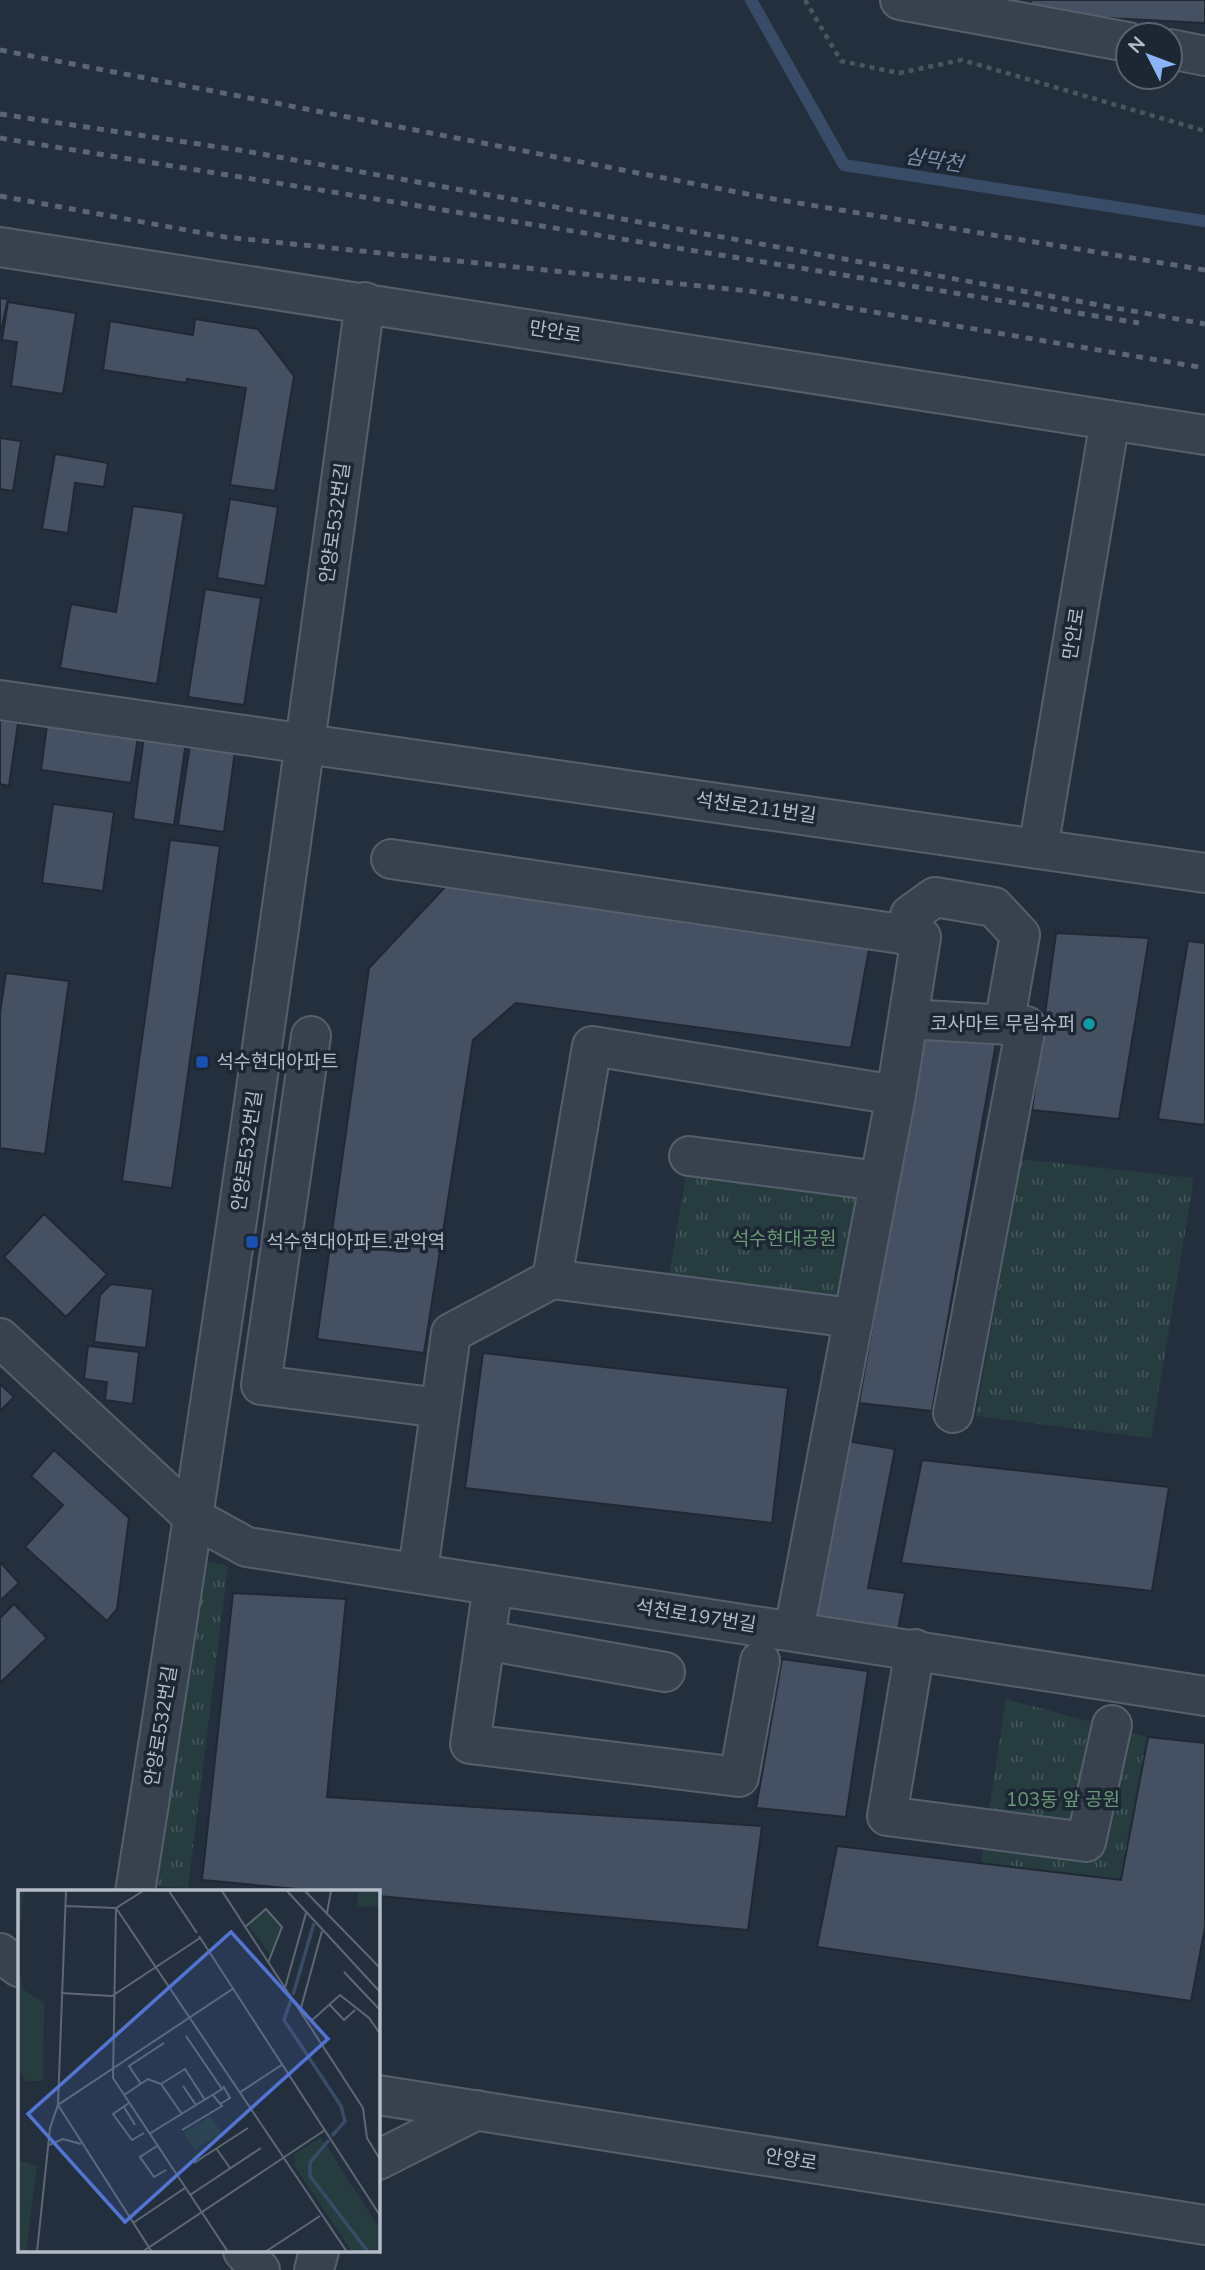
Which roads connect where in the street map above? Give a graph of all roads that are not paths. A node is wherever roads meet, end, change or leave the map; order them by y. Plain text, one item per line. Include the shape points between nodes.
1 (900, 0) edge
2 (996, 9) edge
3 (1114, 38) edge
4 (1184, 52) edge
5 (1205, 56) edge
6 (0, 247) edge
7 (365, 302) junction
8 (1110, 420) junction
9 (1205, 435) edge
10 (0, 700) edge
11 (306, 743) junction
12 (1038, 849) junction
13 (391, 859) dead end
14 (1205, 873) edge
15 (910, 915) dead end
16 (908, 1018) junction
17 (1004, 1025) junction
18 (312, 1035) dead end
19 (896, 1095) junction
20 (689, 1156) dead end
21 (879, 1181) junction
22 (552, 1279) junction
23 (852, 1318) junction
24 (0, 1338) edge
25 (440, 1408) junction
26 (953, 1413) dead end
27 (194, 1518) junction
28 (418, 1571) junction
29 (493, 1585) junction
30 (794, 1631) junction
31 (485, 1640) junction
32 (915, 1650) junction
33 (760, 1661) dead end
34 (665, 1672) dead end
35 (1205, 1696) edge
36 (1112, 1725) dead end
37 (135, 1890) edge
38 (0, 1953) edge
39 (18, 1966) edge
40 (380, 2095) edge
41 (477, 2110) junction
42 (380, 2159) edge
43 (1205, 2225) edge
44 (244, 2252) edge
45 (319, 2252) edge
46 (260, 2270) edge
47 (314, 2270) edge

1 - 2 street
2 - 3 street
4 - 5 street
6 - 7 street, 만안로
7 - 8 street, 만안로
7 - 11 street, 안양로532번길
8 - 9 street, 만안로
8 - 12 street, 만안로
10 - 11 street
11 - 12 street, 석천로211번길
11 - 27 street, 안양로532번길
12 - 14 street, 석천로211번길
13 - 16 street via 921,937
15 - 17 street via 935,897 994,907 1020,935
16 - 17 street
16 - 19 street
17 - 26 street via 1026,1026
18 - 25 street via 261,1385
19 - 21 street
19 - 22 street via 593,1046
20 - 21 street
21 - 23 street
22 - 23 street
22 - 25 street via 450,1333
23 - 30 street
24 - 27 street
25 - 28 street
27 - 28 street, 석천로197번길 via 247,1547
27 - 37 street, 안양로532번길
28 - 29 street, 석천로197번길
29 - 30 street, 석천로197번길
29 - 31 street
30 - 32 street, 석천로197번길
31 - 33 street via 470,1744 740,1777
31 - 34 street
32 - 35 street, 석천로197번길
32 - 36 street via 887,1816 1086,1842
38 - 39 street
40 - 41 street, 안양로
41 - 42 street
41 - 43 street, 안양로
44 - 46 street
45 - 47 street

